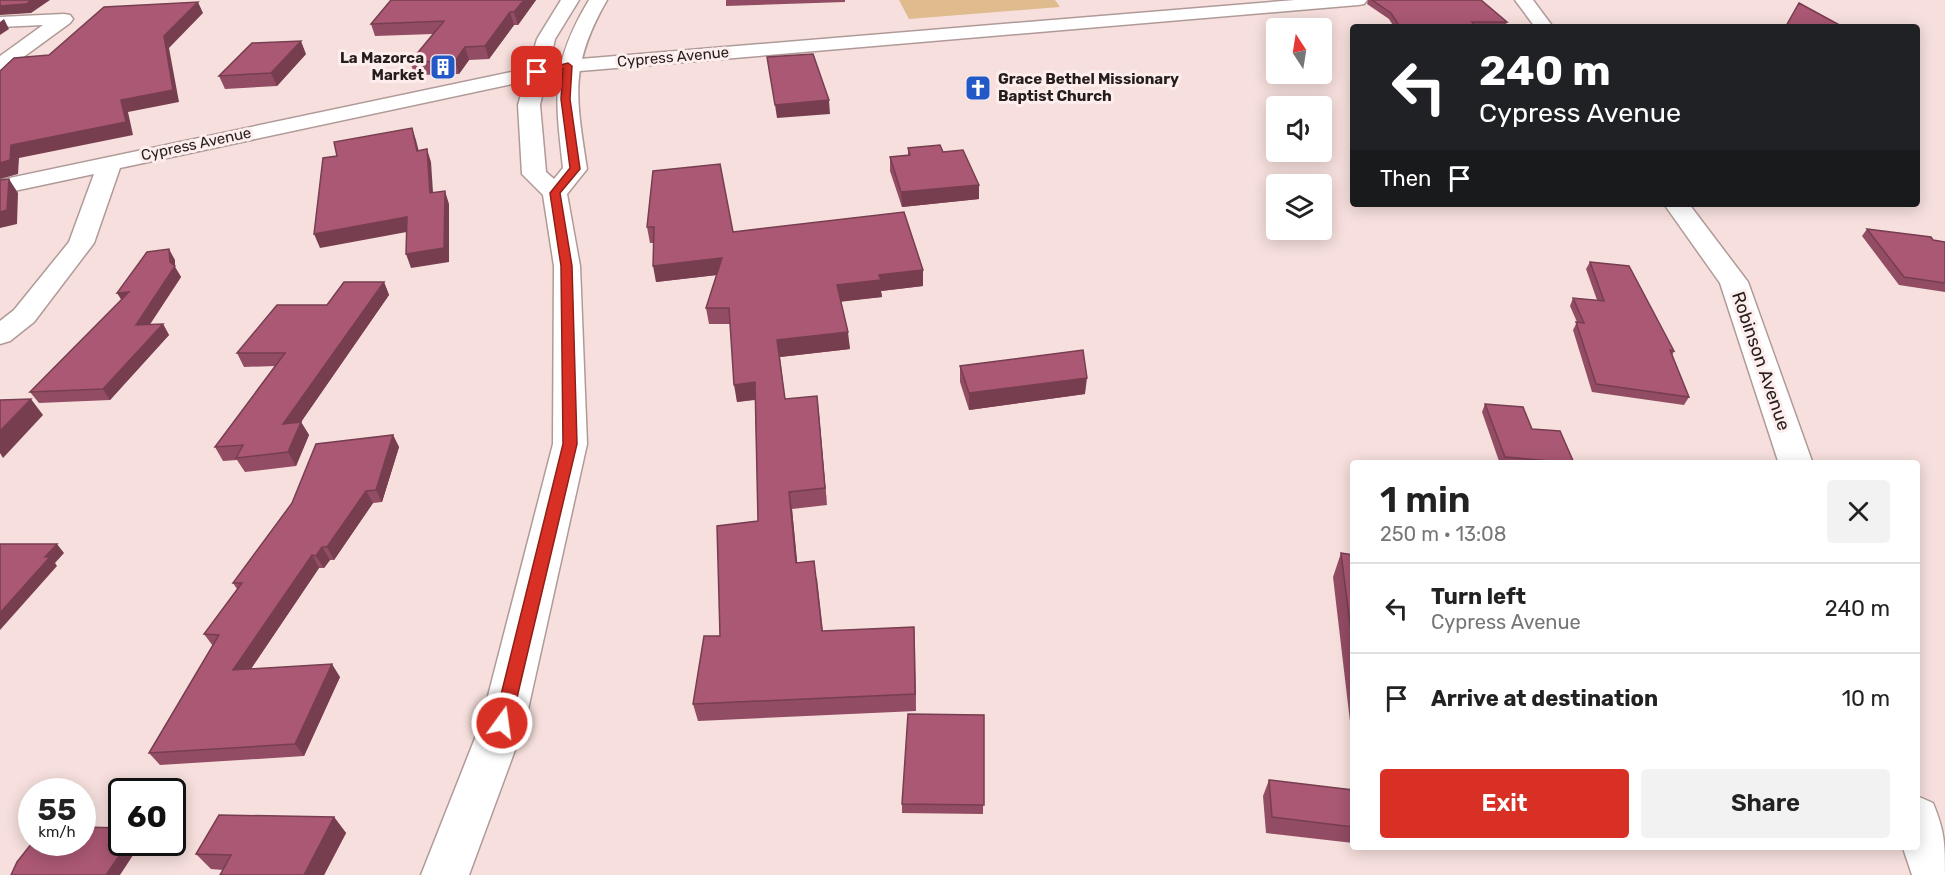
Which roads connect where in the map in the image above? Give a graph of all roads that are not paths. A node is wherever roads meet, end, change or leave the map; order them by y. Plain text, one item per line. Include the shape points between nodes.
1 (570, 0) edge
2 (598, 0) edge
3 (1358, 0) edge
4 (1524, 0) edge
5 (0, 22) edge
6 (1542, 24) edge
7 (0, 65) edge
8 (568, 66) junction
9 (537, 72) junction
10 (110, 162) junction
11 (0, 188) edge
12 (555, 193) junction
13 (1678, 207) edge
14 (0, 335) edge
15 (1795, 460) edge
16 (1920, 827) edge
17 (444, 875) edge
18 (1936, 875) edge

1 - 9 street via 546,39
2 - 8 street via 584,21
3 - 8 street, Cypress Avenue
4 - 6 street
5 - 7 street via 64,19
8 - 9 street, Cypress Avenue
8 - 12 street via 566,99 575,169
9 - 10 street, Cypress Avenue
9 - 12 street via 529,105 534,174
10 - 11 street, Cypress Avenue
10 - 14 street via 81,243 24,316
12 - 17 street via 567,266 570,444 502,723
13 - 15 street, Robinson Avenue via 1734,282
16 - 18 street

